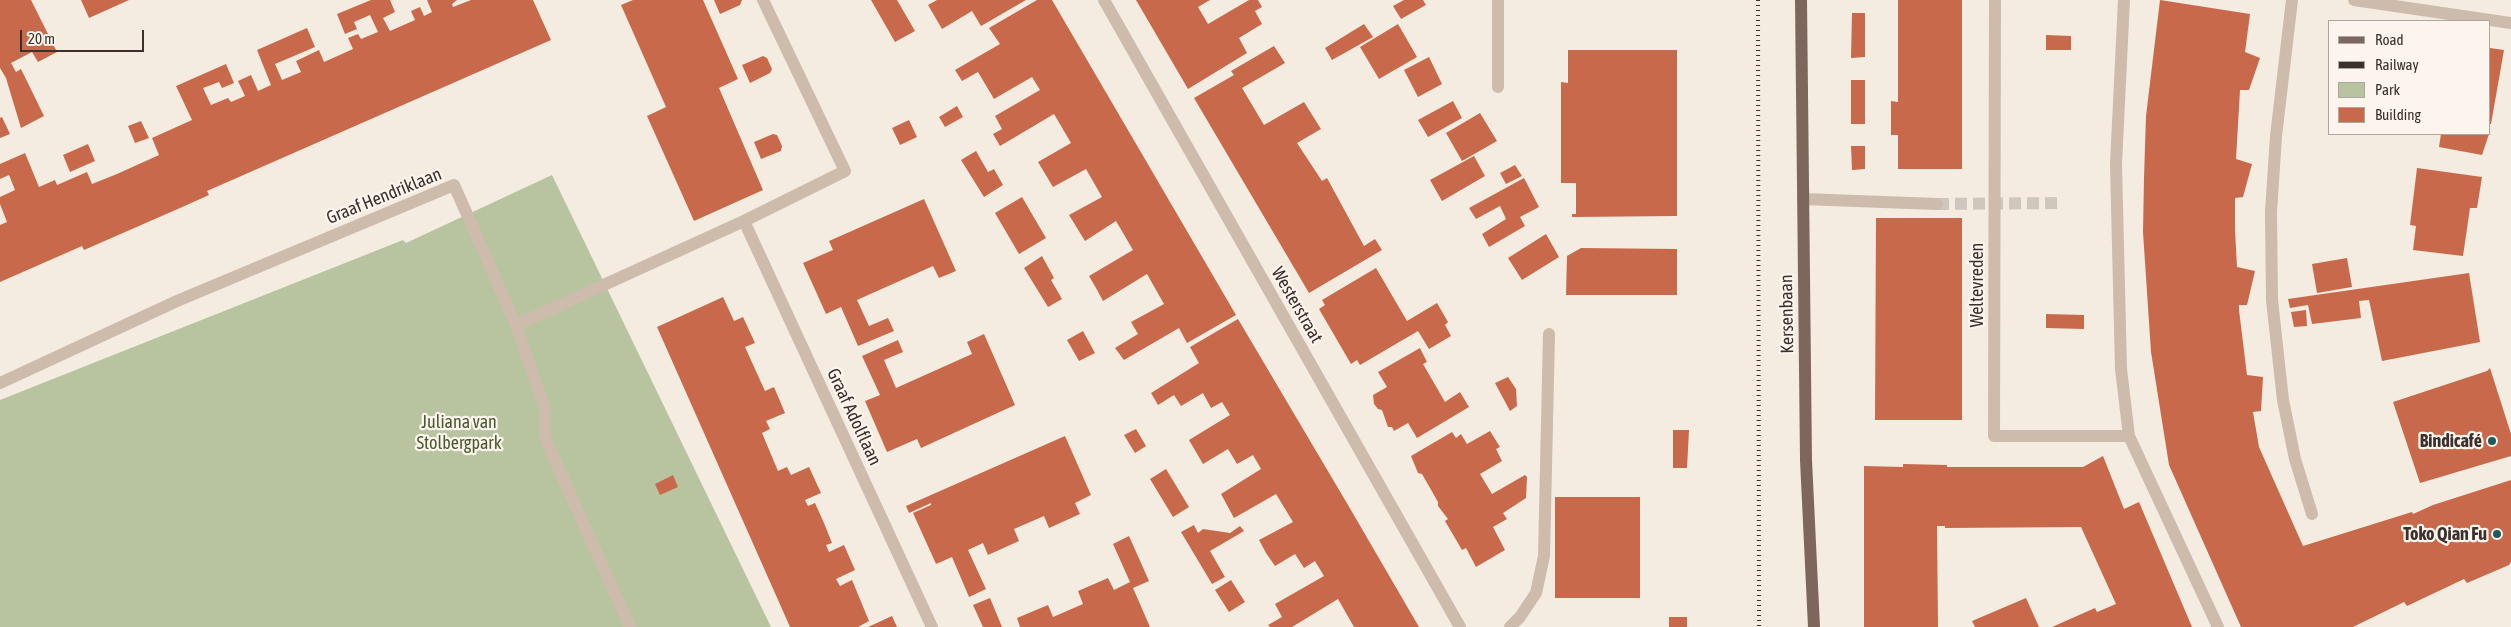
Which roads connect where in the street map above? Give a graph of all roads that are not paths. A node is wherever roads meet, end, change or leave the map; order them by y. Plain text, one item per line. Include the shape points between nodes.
1 (764, 0) edge
2 (1104, 0) edge
3 (1498, 0) edge
4 (1800, 0) edge
5 (1995, 0) edge
6 (2124, 0) edge
7 (2292, 0) edge
8 (2354, 0) edge
9 (2491, 20) edge
10 (2491, 20) edge
11 (2511, 23) edge
12 (1498, 87) dead end
13 (1802, 199) junction
14 (1937, 204) tunnel mouth
15 (744, 221) junction
16 (516, 325) junction
17 (1549, 334) dead end
18 (0, 383) edge
19 (2129, 436) junction
20 (2312, 514) dead end
21 (630, 627) edge
22 (932, 627) edge
23 (1460, 627) edge
24 (1510, 627) edge
25 (1814, 627) edge
26 (2218, 627) edge

1 - 15 street via 845,171
2 - 23 street, Westerstraat
3 - 12 street
4 - 13 main road, Kersenbaan
5 - 19 street, Weltevreden via 1994,436
6 - 19 street via 2116,164 2121,369
7 - 20 street via 2276,136 2271,212 2272,300 2283,400 2295,459
8 - 9 street
10 - 11 street
13 - 14 street
13 - 25 main road, Kersenbaan via 1806,460
15 - 16 street
15 - 22 street, Graaf Adolflaan
16 - 18 street, Graaf Hendriklaan via 454,185 177,300
16 - 21 street, Graaf Hendriklaan via 545,409 545,438
17 - 24 street via 1544,556 1536,593
19 - 26 street

